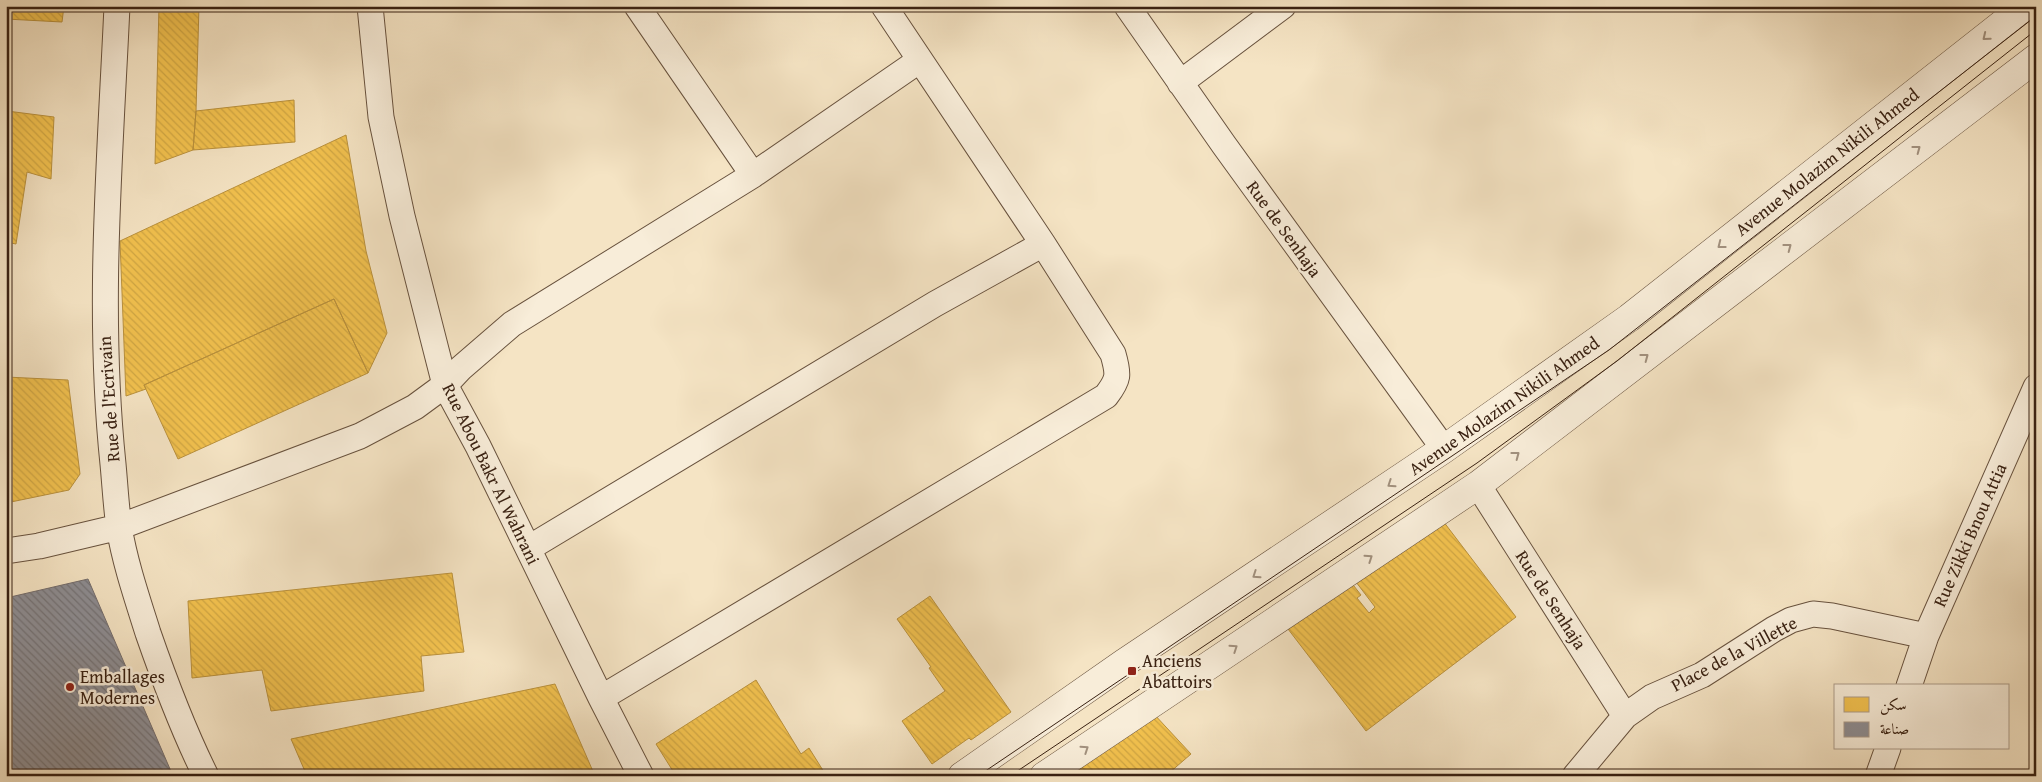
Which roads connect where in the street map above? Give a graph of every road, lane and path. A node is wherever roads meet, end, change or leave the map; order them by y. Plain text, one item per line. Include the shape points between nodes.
1 (117, 6) edge
2 (370, 6) edge
3 (638, 6) edge
4 (884, 6) edge
5 (1127, 6) edge
6 (1283, 6) edge
7 (2024, 6) edge
8 (2036, 58) edge
9 (920, 60) junction
10 (1180, 84) junction
11 (753, 174) junction
12 (1043, 244) junction
13 (445, 384) junction
14 (2036, 387) edge
15 (1444, 449) junction
16 (1478, 485) junction
17 (119, 526) junction
18 (529, 548) junction
19 (6, 551) edge
20 (1926, 636) junction
21 (1910, 684) edge
22 (601, 698) junction
23 (1625, 716) junction
24 (1887, 750) edge
25 (206, 776) edge
26 (642, 776) edge
27 (962, 776) edge
28 (1044, 776) edge
29 (1575, 776) edge
30 (1878, 776) edge

1 - 17 street, Rue de l'Ecrivain via 104,326 108,416
2 - 13 street, Rue Abou Bakr Al Wahrani via 381,117 402,216
3 - 11 street
4 - 9 street
5 - 10 street, Rue de Senhaja
6 - 10 street
7 -> 15 street, Avenue Molazim Nikili Ahmed via 1629,318
16 -> 8 street
9 - 11 street
9 - 12 street
10 - 15 street, Rue de Senhaja
11 - 13 street via 512,324
12 - 18 street via 935,304
12 - 22 street via 1113,354 1118,372 1116,383 1106,396
13 - 17 street via 415,407 360,436
13 - 18 street, Rue Abou Bakr Al Wahrani
14 - 20 street, Rue Zikki Bnou Attia
15 -> 27 street, Avenue Molazim Nikili Ahmed via 1124,663
16 - 23 street, Rue de Senhaja
28 -> 16 street
17 - 19 street
17 - 25 street, Rue de l'Ecrivain via 138,602 164,679
18 - 22 street, Rue Abou Bakr Al Wahrani
20 - 21 street, Rue Zikki Bnou Attia
20 - 23 street, Place de la Villette via 1813,614 1774,629 1702,675 1652,697
22 - 26 street, Rue Abou Bakr Al Wahrani
23 - 29 street, Place de la Villette
24 - 30 street

